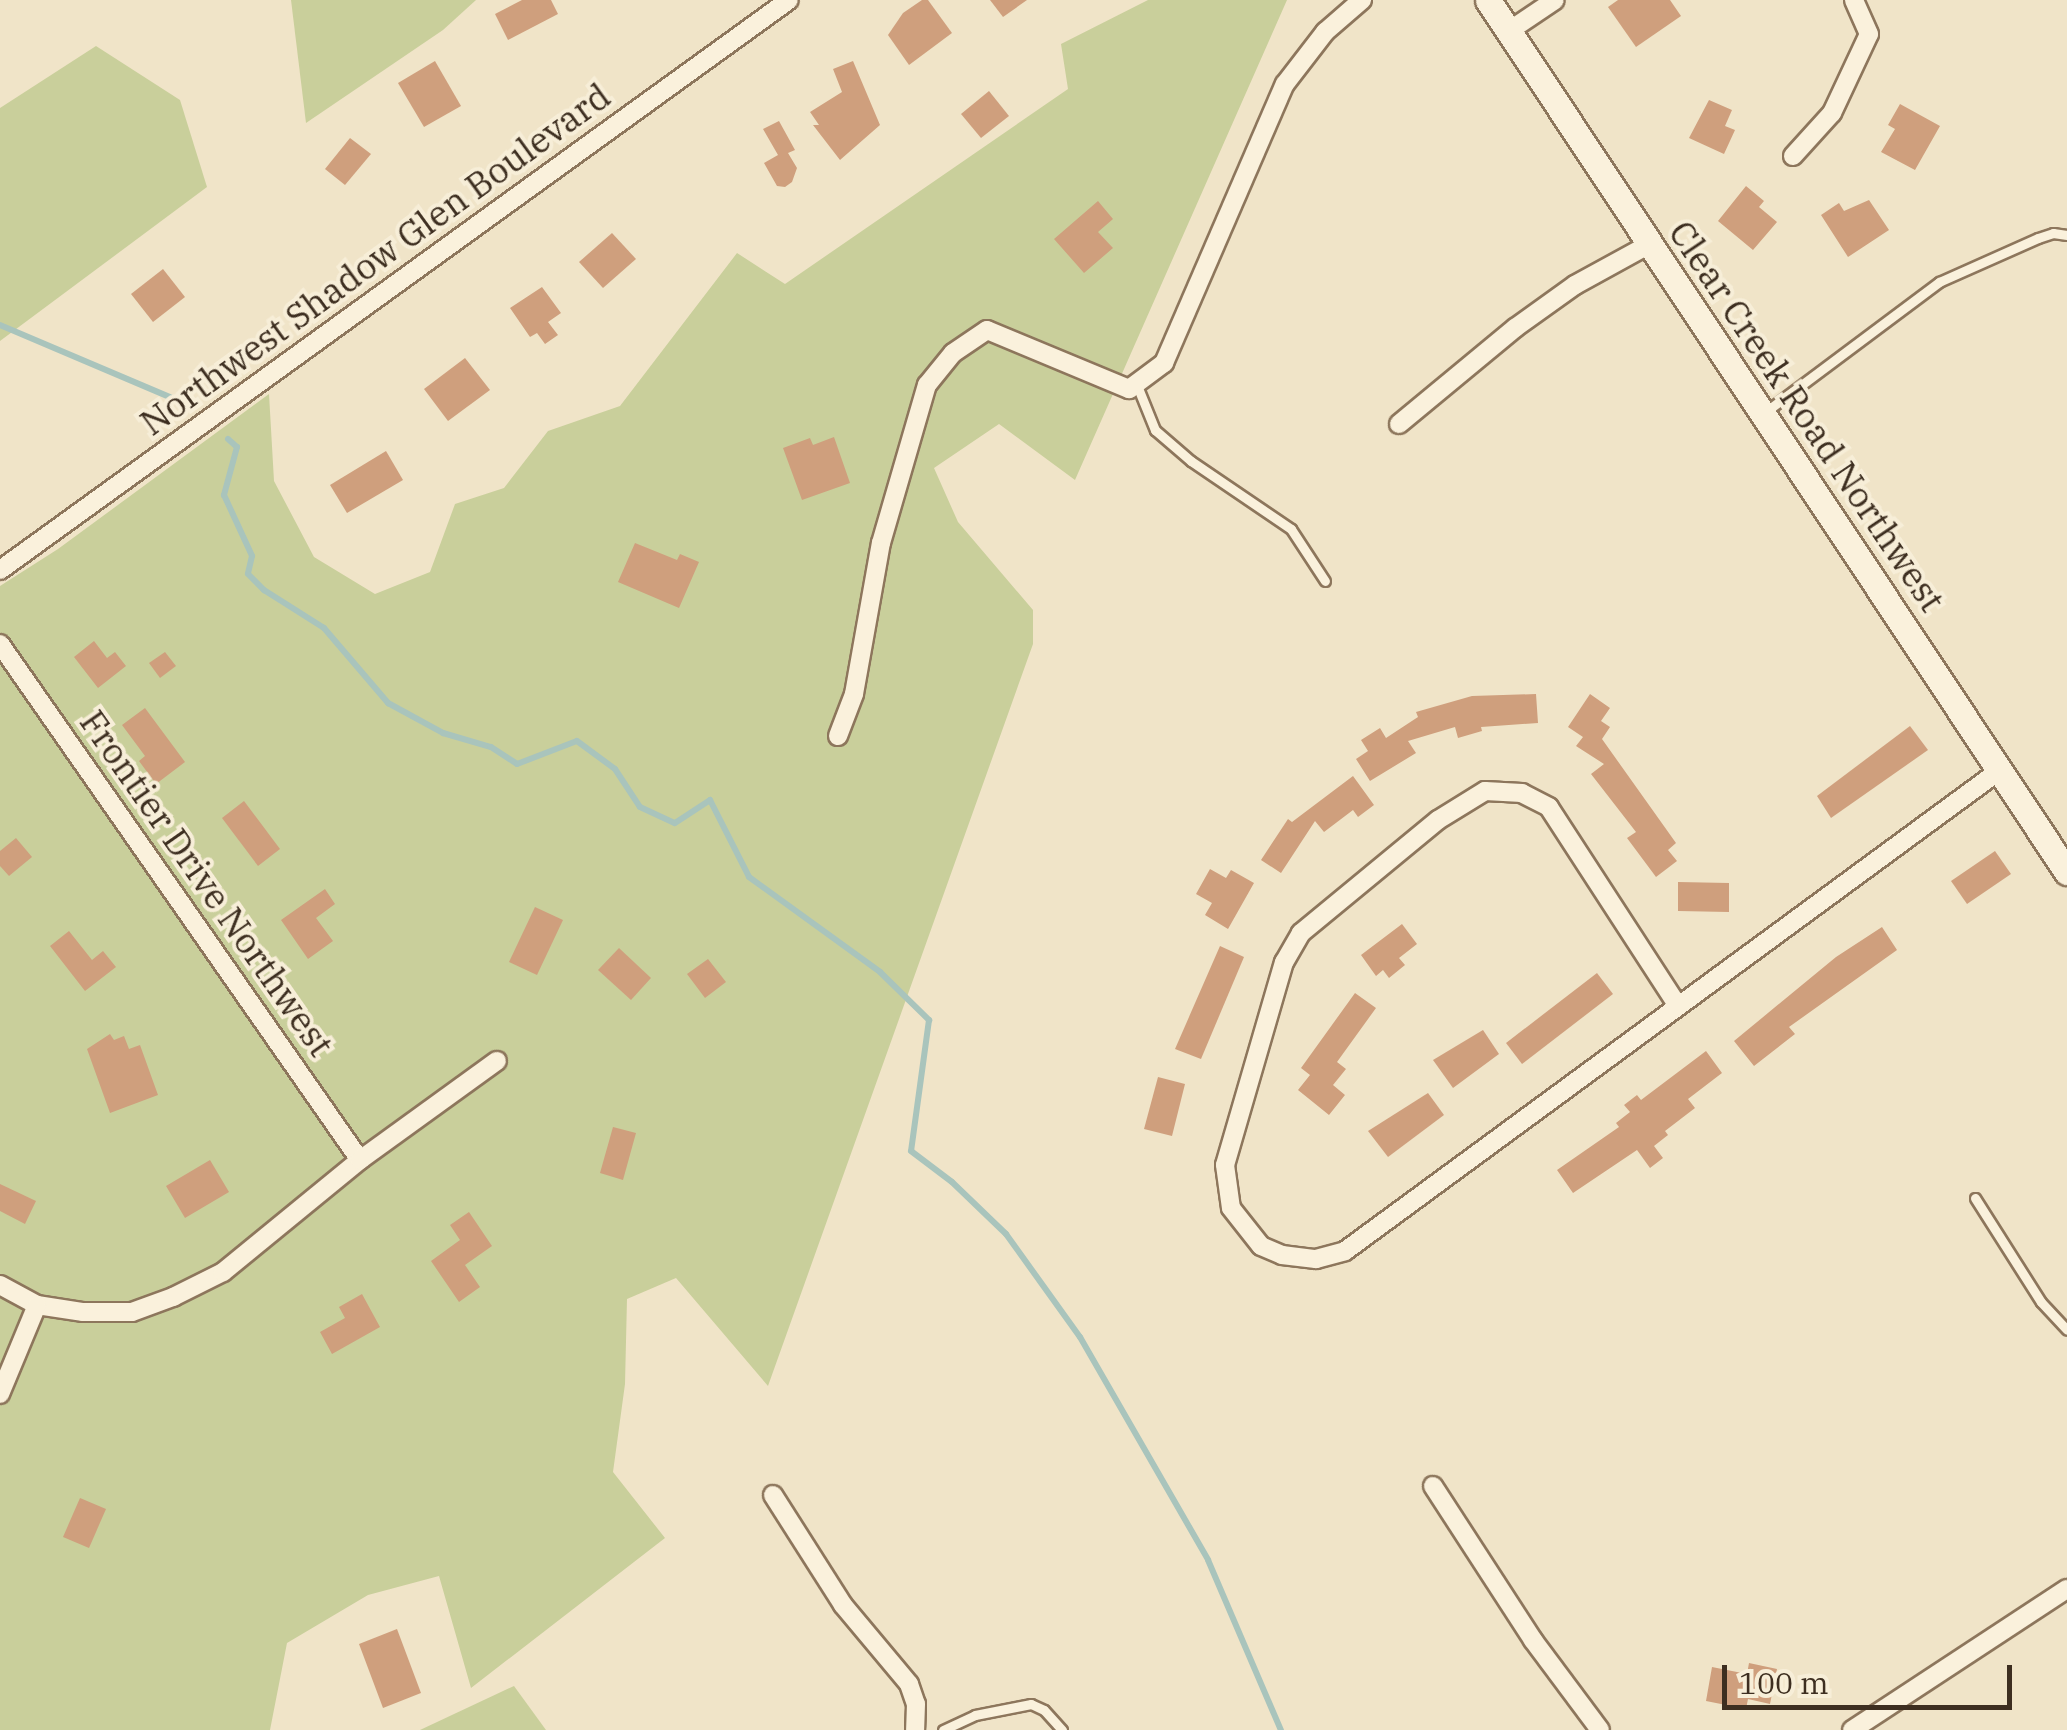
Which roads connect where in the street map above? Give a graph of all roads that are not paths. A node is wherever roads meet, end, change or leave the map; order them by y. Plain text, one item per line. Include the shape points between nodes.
1 (789, 0) edge
2 (1362, 0) edge
3 (1488, 0) edge
4 (1555, 0) edge
5 (1854, 0) edge
6 (1508, 31) junction
7 (1793, 156) dead end
8 (2067, 235) edge
9 (1650, 244) junction
10 (1136, 384) junction
11 (1763, 414) junction
12 (1399, 424) dead end
13 (0, 570) edge
14 (1325, 581) dead end
15 (0, 644) edge
16 (838, 736) dead end
17 (2000, 770) junction
18 (2067, 872) edge
19 (1678, 1006) junction
20 (497, 1061) dead end
21 (360, 1160) junction
22 (1976, 1198) dead end
23 (0, 1285) edge
24 (37, 1305) junction
25 (2067, 1330) edge
26 (0, 1394) edge
27 (1432, 1486) dead end
28 (773, 1495) dead end
29 (2067, 1589) edge
30 (915, 1730) edge
31 (943, 1730) edge
32 (1062, 1730) edge
33 (1600, 1730) edge
34 (1852, 1730) edge

1 - 13 street, Northwest Shadow Glen Boulevard
2 - 10 street via 1325,32 1285,84 1164,363
3 - 6 main road, Clear Creek Road Northwest
4 - 6 street
5 - 7 street via 1869,34 1832,113
6 - 9 main road, Clear Creek Road Northwest
8 - 11 lane via 2053,232 1939,282
9 - 11 main road, Clear Creek Road Northwest
9 - 12 street via 1575,285
10 - 14 lane via 1155,430 1291,528
10 - 16 street via 1129,389 988,330 952,353 927,385 881,543 854,694
11 - 17 main road, Clear Creek Road Northwest
15 - 21 street, Frontier Drive Northwest
17 - 18 main road, Clear Creek Road Northwest
17 - 19 street
19 - 19 street via 1548,807 1522,793 1485,791 1438,820 1301,933 1284,962 1225,1165 1231,1208 1261,1246 1282,1255 1316,1259 1344,1251
20 - 21 street
21 - 24 street via 223,1272 174,1297 132,1312
22 - 25 lane via 2041,1302
23 - 24 street
24 - 26 street
27 - 33 street
28 - 30 street via 843,1605 909,1684
29 - 34 street
31 - 32 lane via 975,1715 1031,1704

